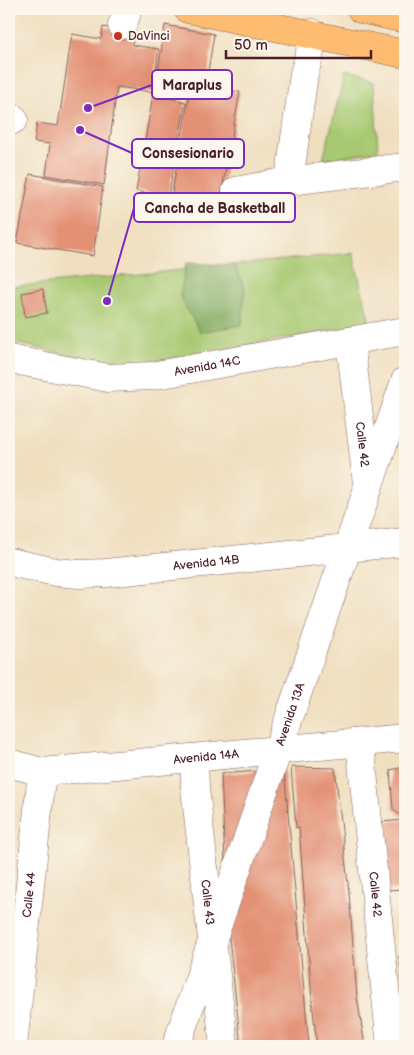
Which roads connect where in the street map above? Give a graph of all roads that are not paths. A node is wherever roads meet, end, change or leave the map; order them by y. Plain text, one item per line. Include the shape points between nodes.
1 (188, 9) edge
2 (361, 9) edge
3 (405, 19) edge
4 (312, 33) junction
5 (405, 54) edge
6 (405, 168) edge
7 (289, 181) junction
8 (236, 191) dead end
9 (405, 331) edge
10 (350, 341) junction
11 (9, 359) edge
12 (405, 381) edge
13 (405, 542) edge
14 (373, 547) junction
15 (9, 562) edge
16 (405, 738) edge
17 (360, 743) junction
18 (194, 758) junction
19 (9, 763) edge
20 (42, 772) junction
21 (13, 1046) edge
22 (176, 1046) edge
23 (224, 1046) edge
24 (391, 1046) edge

1 - 4 main road
2 - 3 main road
4 - 5 main road
4 - 7 street
6 - 7 street
7 - 8 street
9 - 10 street, Avenida 14C
10 - 11 street, Avenida 14C via 131,378 108,378
10 - 14 street, Calle 42
12 - 22 street, Avenida 13A
13 - 14 street, Avenida 14B
14 - 15 street, Avenida 14B via 106,573 56,572
16 - 17 street, Avenida 14A
17 - 18 street, Avenida 14A
17 - 24 street, Calle 42
18 - 20 street, Avenida 14A
18 - 23 street, Calle 43
19 - 20 street, Avenida 14A
20 - 21 street, Calle 44

